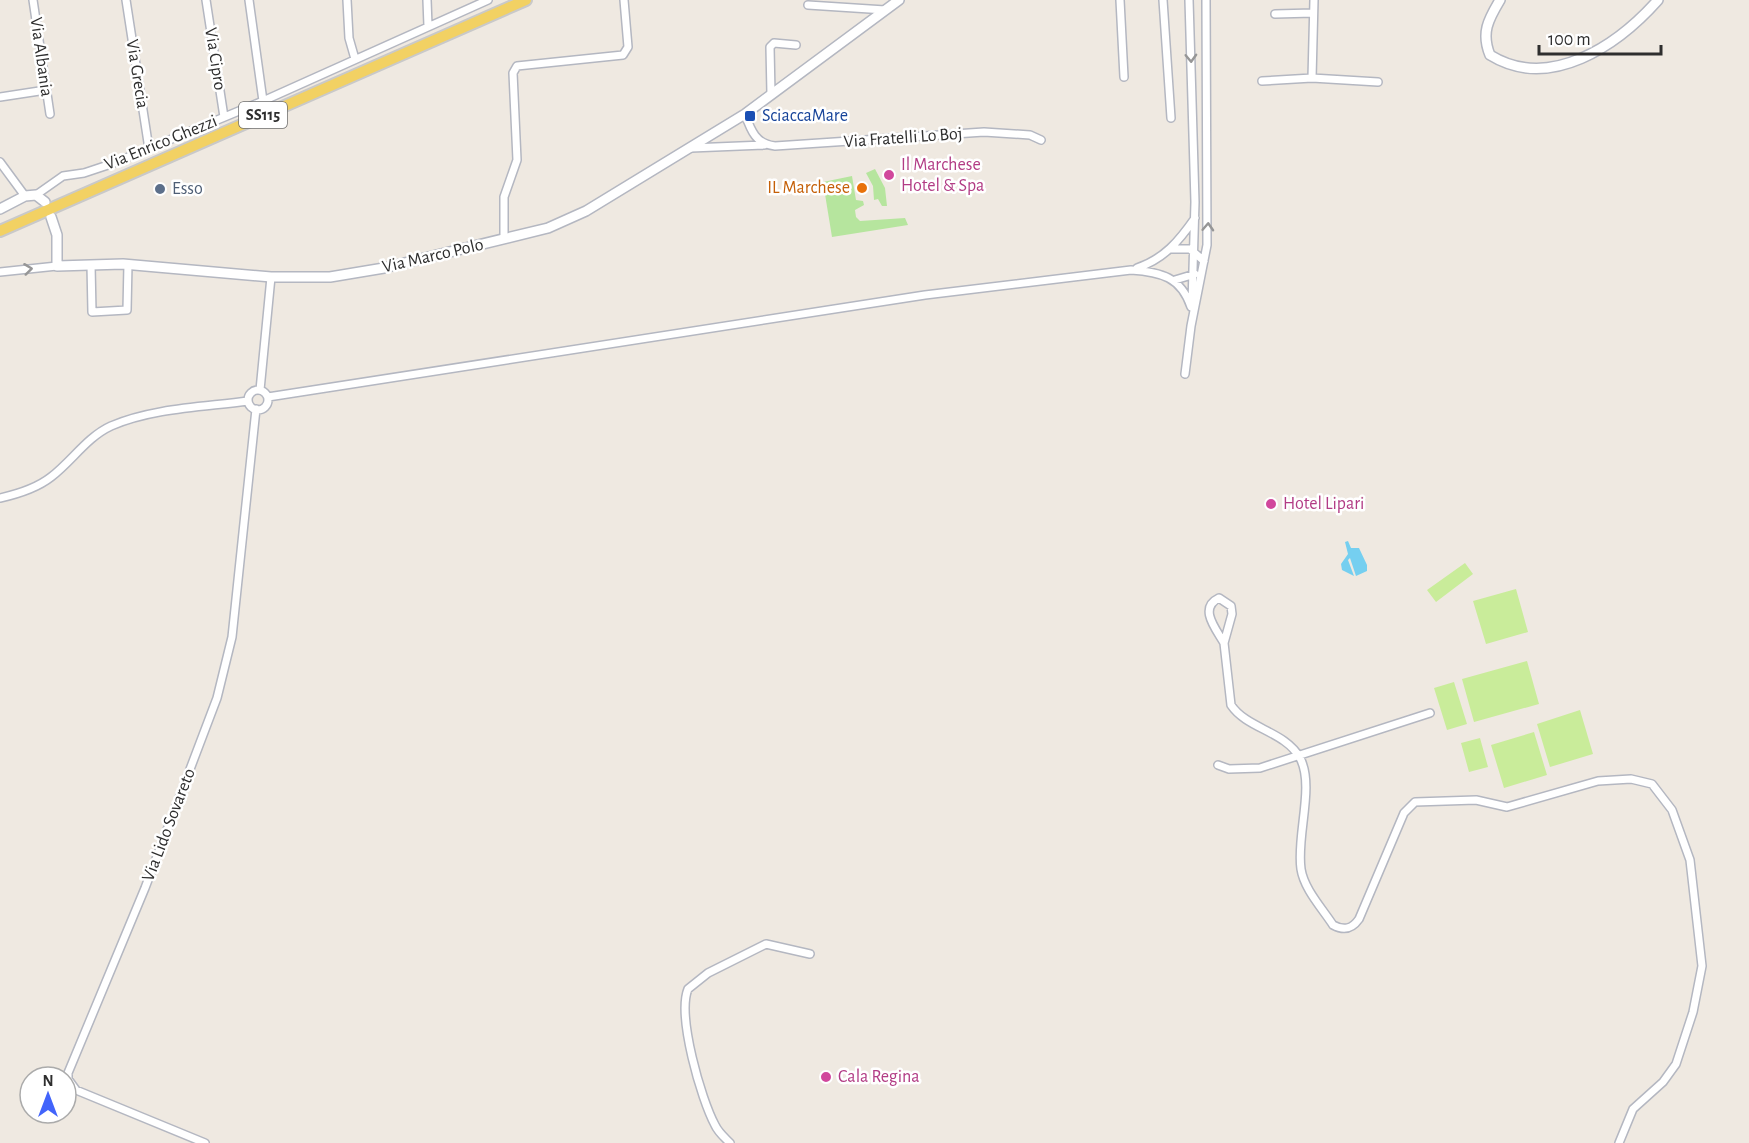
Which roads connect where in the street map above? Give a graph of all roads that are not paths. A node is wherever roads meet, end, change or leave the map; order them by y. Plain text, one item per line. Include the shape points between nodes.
1 (33, 0) edge
2 (126, 0) edge
3 (206, 0) edge
4 (249, 0) edge
5 (347, 0) edge
6 (427, 0) edge
7 (488, 0) edge
8 (526, 0) edge
9 (624, 0) edge
10 (899, 0) edge
11 (1120, 0) edge
12 (1163, 0) edge
13 (1189, 0) edge
14 (1206, 0) edge
15 (1314, 0) edge
16 (1500, 0) edge
17 (1658, 0) edge
18 (808, 5) dead end
19 (885, 10) junction
20 (1313, 13) junction
21 (1275, 14) dead end
22 (428, 26) junction
23 (796, 45) dead end
24 (355, 59) junction
25 (1124, 77) dead end
26 (1312, 78) junction
27 (1262, 81) dead end
28 (1378, 82) dead end
29 (46, 90) junction
30 (771, 94) junction
31 (0, 97) edge
32 (263, 101) junction
33 (50, 114) dead end
34 (745, 114) junction
35 (224, 117) junction
36 (1171, 118) dead end
37 (1041, 140) dead end
38 (764, 145) junction
39 (691, 148) junction
40 (148, 149) junction
41 (0, 162) edge
42 (36, 195) junction
43 (25, 196) junction
44 (45, 202) dead end
45 (0, 209) edge
46 (51, 217) dead end
47 (1195, 218) junction
48 (0, 231) edge
49 (504, 239) junction
50 (1172, 249) junction
51 (1194, 252) junction
52 (128, 264) junction
53 (91, 265) junction
54 (1203, 265) junction
55 (57, 266) junction
56 (1131, 270) junction
57 (0, 272) edge
58 (1192, 276) junction
59 (271, 277) junction
60 (1175, 280) junction
61 (1191, 307) junction
62 (1191, 326) junction
63 (1185, 374) dead end
64 (260, 390) junction
65 (267, 398) junction
66 (248, 401) junction
67 (256, 409) junction
68 (0, 498) edge
69 (1224, 643) junction
70 (1430, 713) dead end
71 (1299, 756) junction
72 (1218, 765) dead end
73 (810, 954) dead end
74 (205, 1143) edge
75 (730, 1143) edge
76 (1619, 1143) edge

1 - 29 street, Via Albania
2 - 40 street, Via Grecia
3 - 35 street, Via Cipro
4 - 32 street
5 - 24 street
6 - 22 street
7 - 22 street, Via Enrico Ghezzi
8 - 48 main road, SS115
9 - 49 street via 628,47 623,55 517,66 513,73 517,160 504,197
10 - 19 street, Via Marco Polo
11 - 25 street
12 - 36 street
13 -> 47 street
54 -> 14 street via 1209,200
15 - 20 street
16 - 17 street via 1487,22 1485,43 1490,55 1516,68 1548,67 1600,51
18 - 19 street
19 - 30 street, Via Marco Polo
20 - 21 street
20 - 26 street
22 - 24 street, Via Enrico Ghezzi
23 - 30 street via 774,43 770,47
24 - 32 street, Via Enrico Ghezzi
26 - 27 street
26 - 28 street
29 - 31 street
29 - 33 street, Via Albania
30 - 34 street, Via Marco Polo
32 - 35 street, Via Enrico Ghezzi
34 - 38 street via 755,137
34 - 39 street, Via Marco Polo
35 - 40 street, Via Enrico Ghezzi
37 - 38 street, Via Fratelli Lo Boj via 1030,135 984,132
38 - 39 street, Via Fratelli Lo Boj
39 - 49 street, Via Marco Polo via 566,221
40 - 42 street, Via Enrico Ghezzi via 84,173 63,176
41 - 43 street
42 - 43 street, Via Enrico Ghezzi
42 - 44 street
43 - 45 street, Via Enrico Ghezzi
46 - 55 street via 57,236
47 - 50 street
47 - 51 street
49 - 59 street, Via Marco Polo via 361,273
50 - 51 street
50 - 56 street
51 - 54 street
51 - 58 street
52 - 53 street, Via Marco Polo
52 - 53 street via 127,310 92,312
52 - 59 street, Via Marco Polo
53 - 55 street, Via Marco Polo
54 - 58 street
54 - 62 street
57 -> 55 street, Via Marco Polo
56 - 60 street via 1154,271
56 - 65 street via 925,296
58 - 60 street
58 - 61 street
59 - 64 street
60 - 61 street
61 - 62 street
62 - 63 street
64 - 65 street
64 - 66 street via 251,392
65 - 67 street via 265,406
66 - 67 street
66 - 68 street via 136,418 110,427 93,437 51,478 29,490
67 - 74 street, Via Lido Sovareto via 232,637 217,698 145,888 68,1073 76,1090
69 - 69 street via 1232,606 1219,598 1208,609
69 - 71 street via 1231,705
70 - 71 street
71 - 72 street via 1245,770
71 - 76 street via 1305,779 1301,868 1308,888 1339,928 1351,927 1359,919 1404,813 1415,802 1476,800 1507,807 1615,779 1644,781 1661,793 1684,838 1690,860 1702,966 1693,1012 1676,1064 1663,1082 1633,1109
73 - 75 street via 766,944 708,973 688,989 685,1010 700,1082 714,1125

